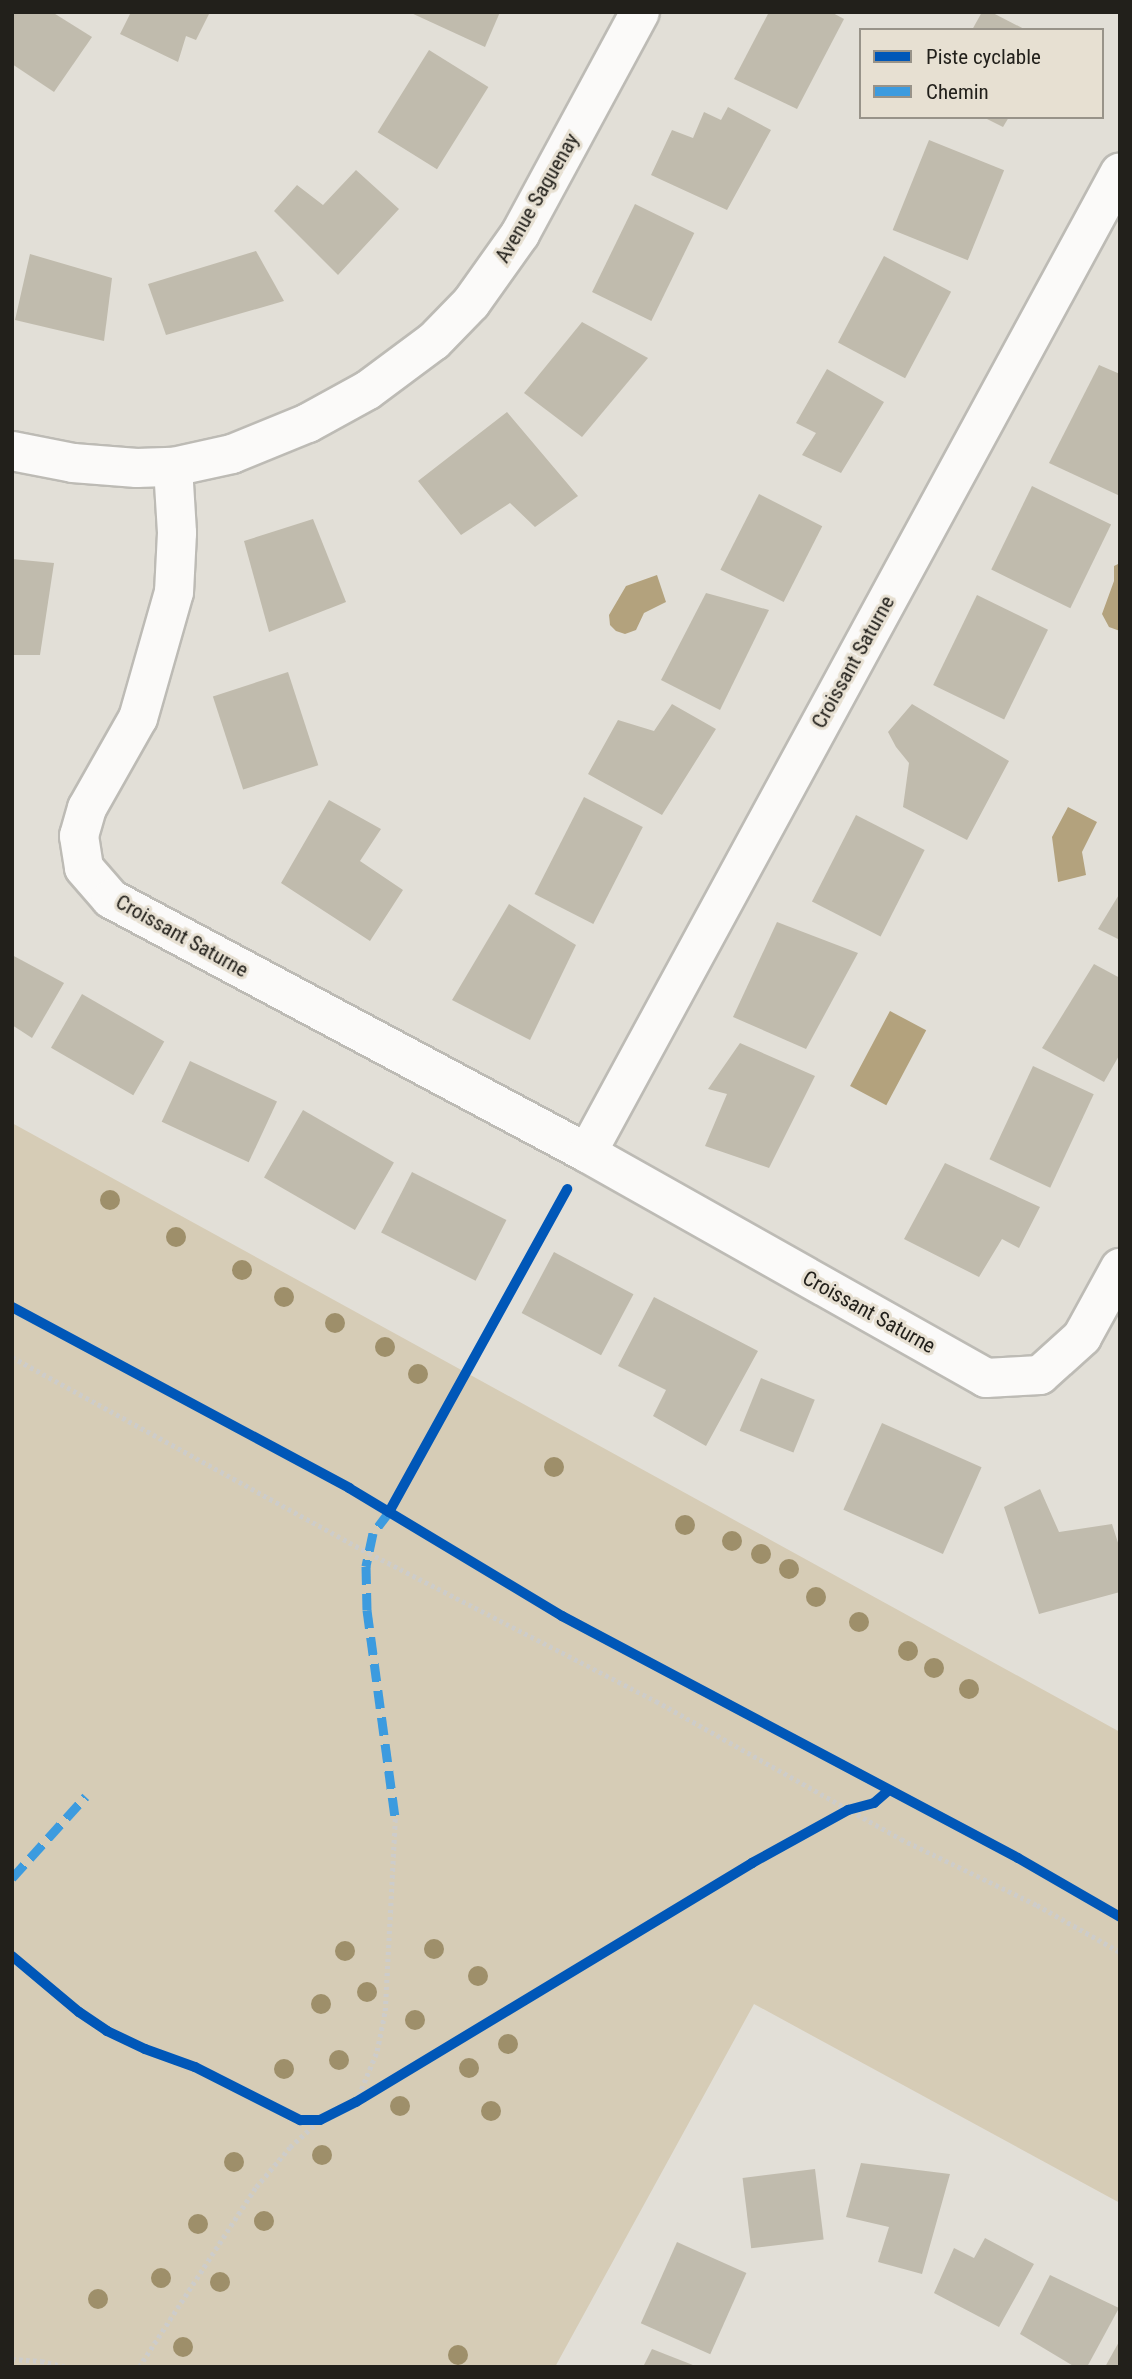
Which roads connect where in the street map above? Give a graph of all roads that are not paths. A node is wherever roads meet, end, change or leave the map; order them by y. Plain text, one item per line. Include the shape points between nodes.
1 (640, 12) edge
2 (1120, 172) edge
3 (12, 451) edge
4 (173, 467) junction
5 (587, 1153) junction
6 (1120, 1268) edge

1 - 4 street, Avenue Saguenay via 520,234 471,303 435,341 368,390 308,423 214,460
2 - 5 street, Croissant Saturne
3 - 4 street, Avenue Saguenay via 73,463
4 - 5 street, Croissant Saturne via 174,592 138,718 87,808 79,836 83,868 111,899
5 - 6 street, Croissant Saturne via 986,1378 1040,1375 1082,1337

